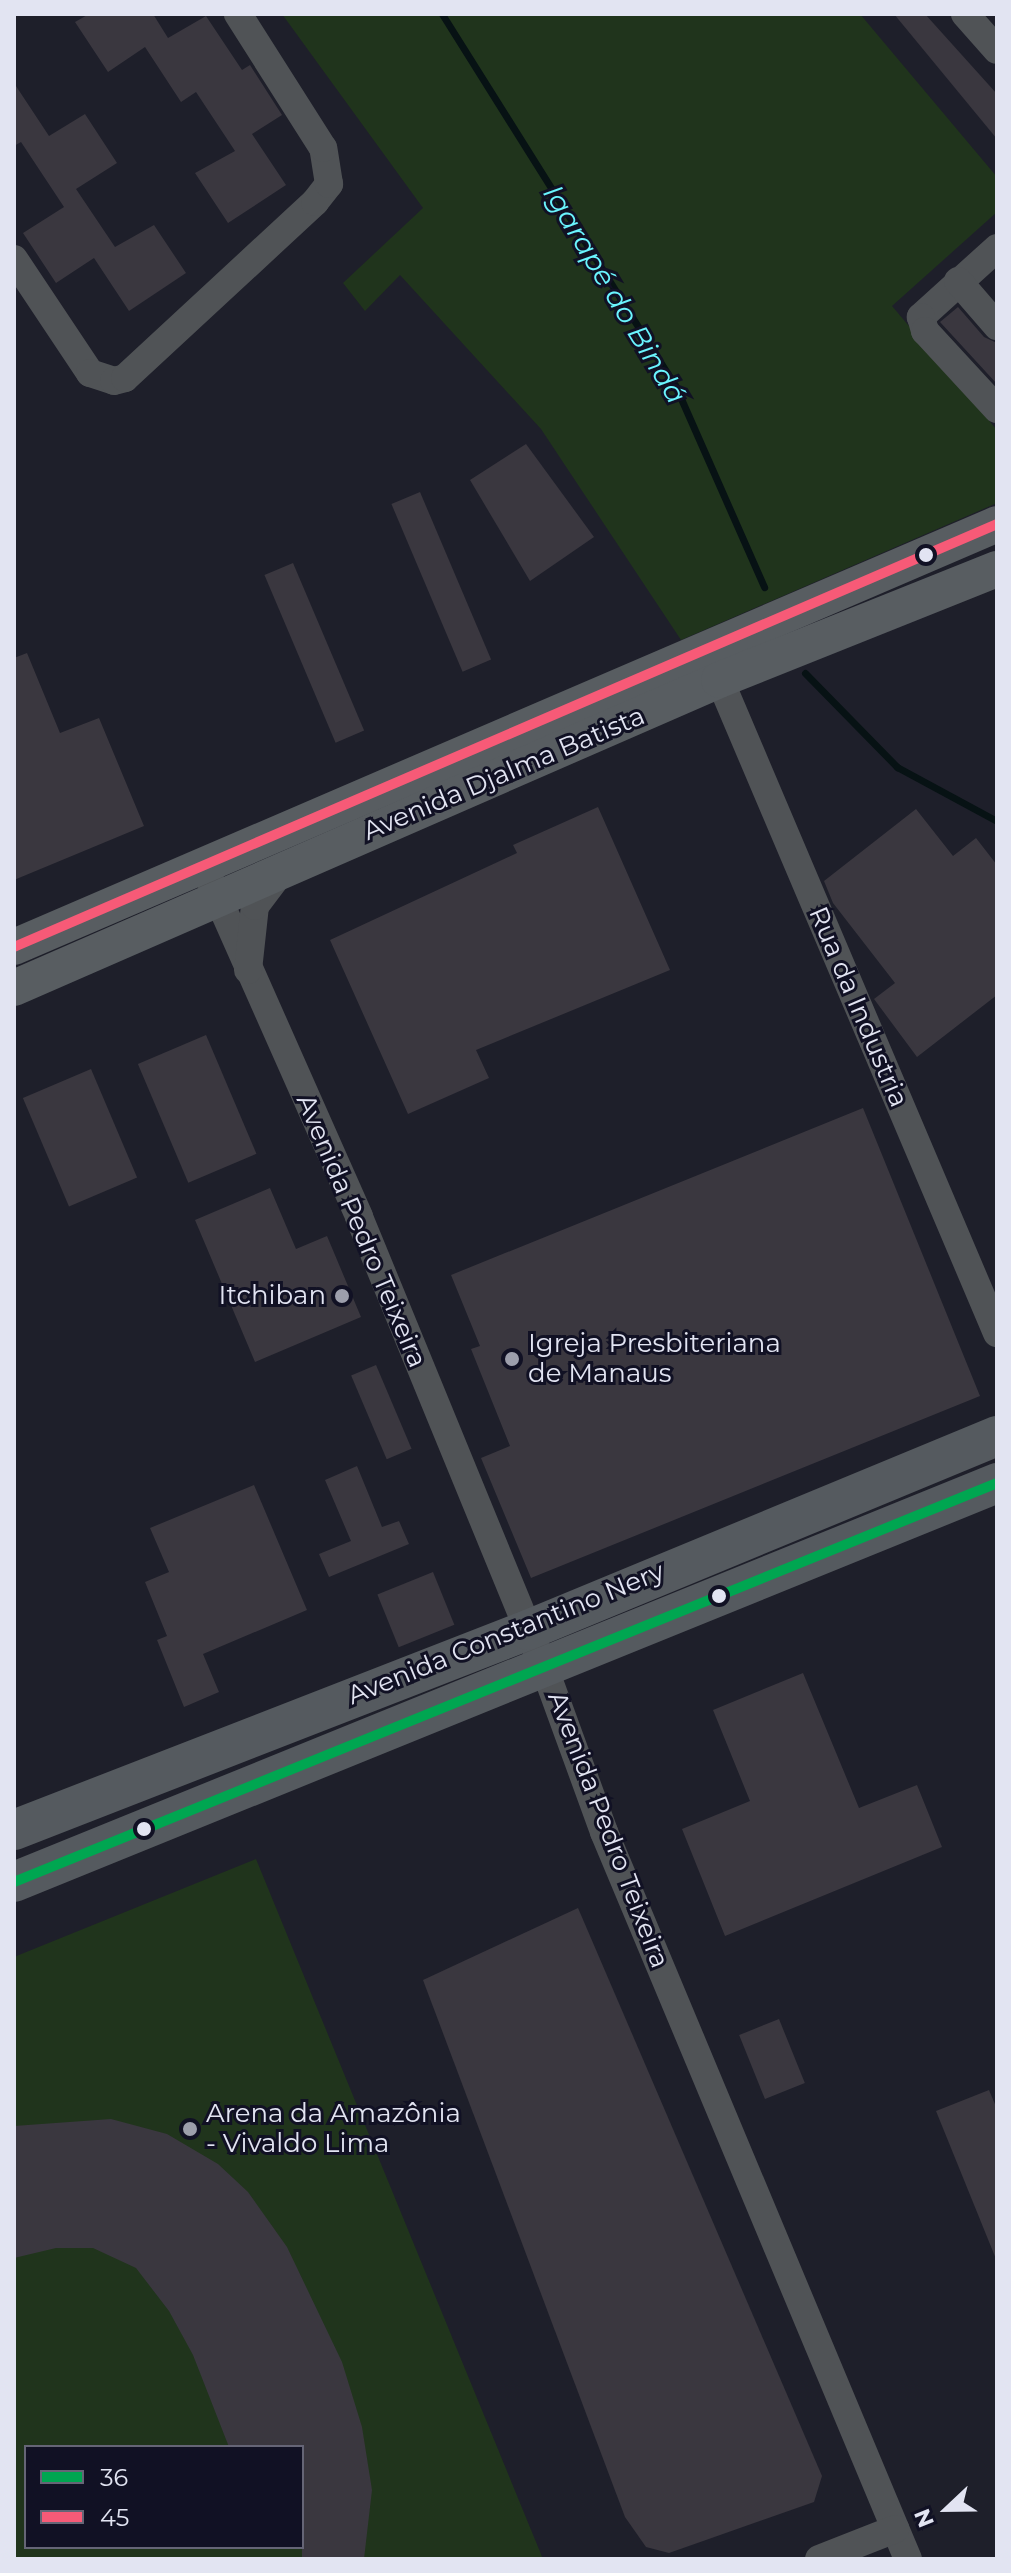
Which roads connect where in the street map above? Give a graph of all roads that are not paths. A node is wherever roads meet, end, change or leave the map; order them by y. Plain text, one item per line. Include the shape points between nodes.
1 (238, 14) edge
2 (965, 14) edge
3 (997, 50) edge
4 (997, 248) edge
5 (14, 259) edge
6 (958, 281) junction
7 (997, 326) edge
8 (997, 409) edge
9 (997, 524) edge
10 (997, 569) edge
11 (713, 664) junction
12 (285, 868) junction
13 (210, 882) junction
14 (14, 947) edge
15 (247, 971) junction
16 (14, 988) edge
17 (997, 1333) edge
18 (997, 1436) edge
19 (997, 1483) edge
20 (528, 1630) junction
21 (544, 1667) junction
22 (14, 1830) edge
23 (14, 1882) edge
24 (895, 2529) junction
25 (819, 2559) edge
26 (908, 2559) edge

1 - 5 street via 323,148 329,184 315,202 125,378 114,381 90,373
2 - 3 street
4 - 6 street
6 - 7 street
6 - 8 street via 924,310 925,331
9 - 11 main road, Avenida Djalma Batista
10 - 11 main road, Avenida Djalma Batista
11 - 12 main road, Avenida Djalma Batista
11 - 13 main road, Avenida Djalma Batista
11 - 17 street, Rua da Industria
12 - 13 main road, Avenida Djalma Batista
12 - 15 street via 264,888 255,906
13 - 14 main road, Avenida Djalma Batista
13 - 15 street, Avenida Pedro Teixeira
13 - 16 main road, Avenida Djalma Batista
15 - 20 street, Avenida Pedro Teixeira via 359,1217
18 - 20 highway, Avenida Constantino Nery
19 - 21 highway, Avenida Constantino Nery
20 - 21 street, Avenida Pedro Teixeira
20 - 22 highway, Avenida Constantino Nery
21 - 23 highway, Avenida Constantino Nery
21 - 24 street, Avenida Pedro Teixeira via 604,1832
24 - 25 street
24 - 26 street, Avenida Pedro Teixeira

